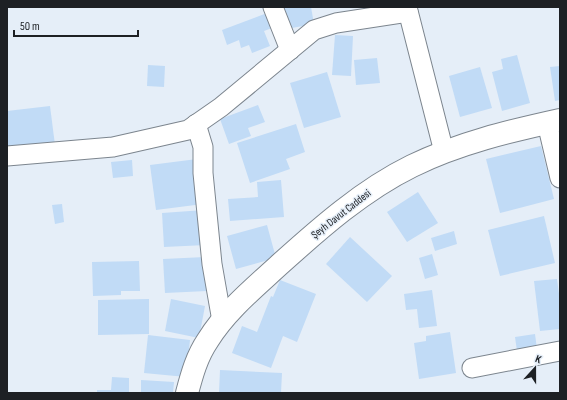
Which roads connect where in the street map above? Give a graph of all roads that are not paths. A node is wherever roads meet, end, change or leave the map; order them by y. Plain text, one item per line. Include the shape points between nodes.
1 (273, 7) edge
2 (407, 9) edge
3 (290, 50) junction
4 (553, 121) edge
5 (196, 124) junction
6 (444, 152) junction
7 (7, 156) edge
8 (560, 178) edge
9 (222, 321) junction
10 (560, 351) edge
11 (472, 368) dead end
12 (187, 393) edge

1 - 3 street
2 - 3 street via 314,30
2 - 6 street
3 - 5 street via 221,107
4 - 6 street, Şeyh Davut Caddesi
4 - 8 street
5 - 7 street via 188,130 113,146
5 - 9 street via 203,147 212,264
6 - 9 street, Şeyh Davut Caddesi via 394,176 337,214 258,284
9 - 12 street, Şeyh Davut Caddesi via 198,358
10 - 11 street

